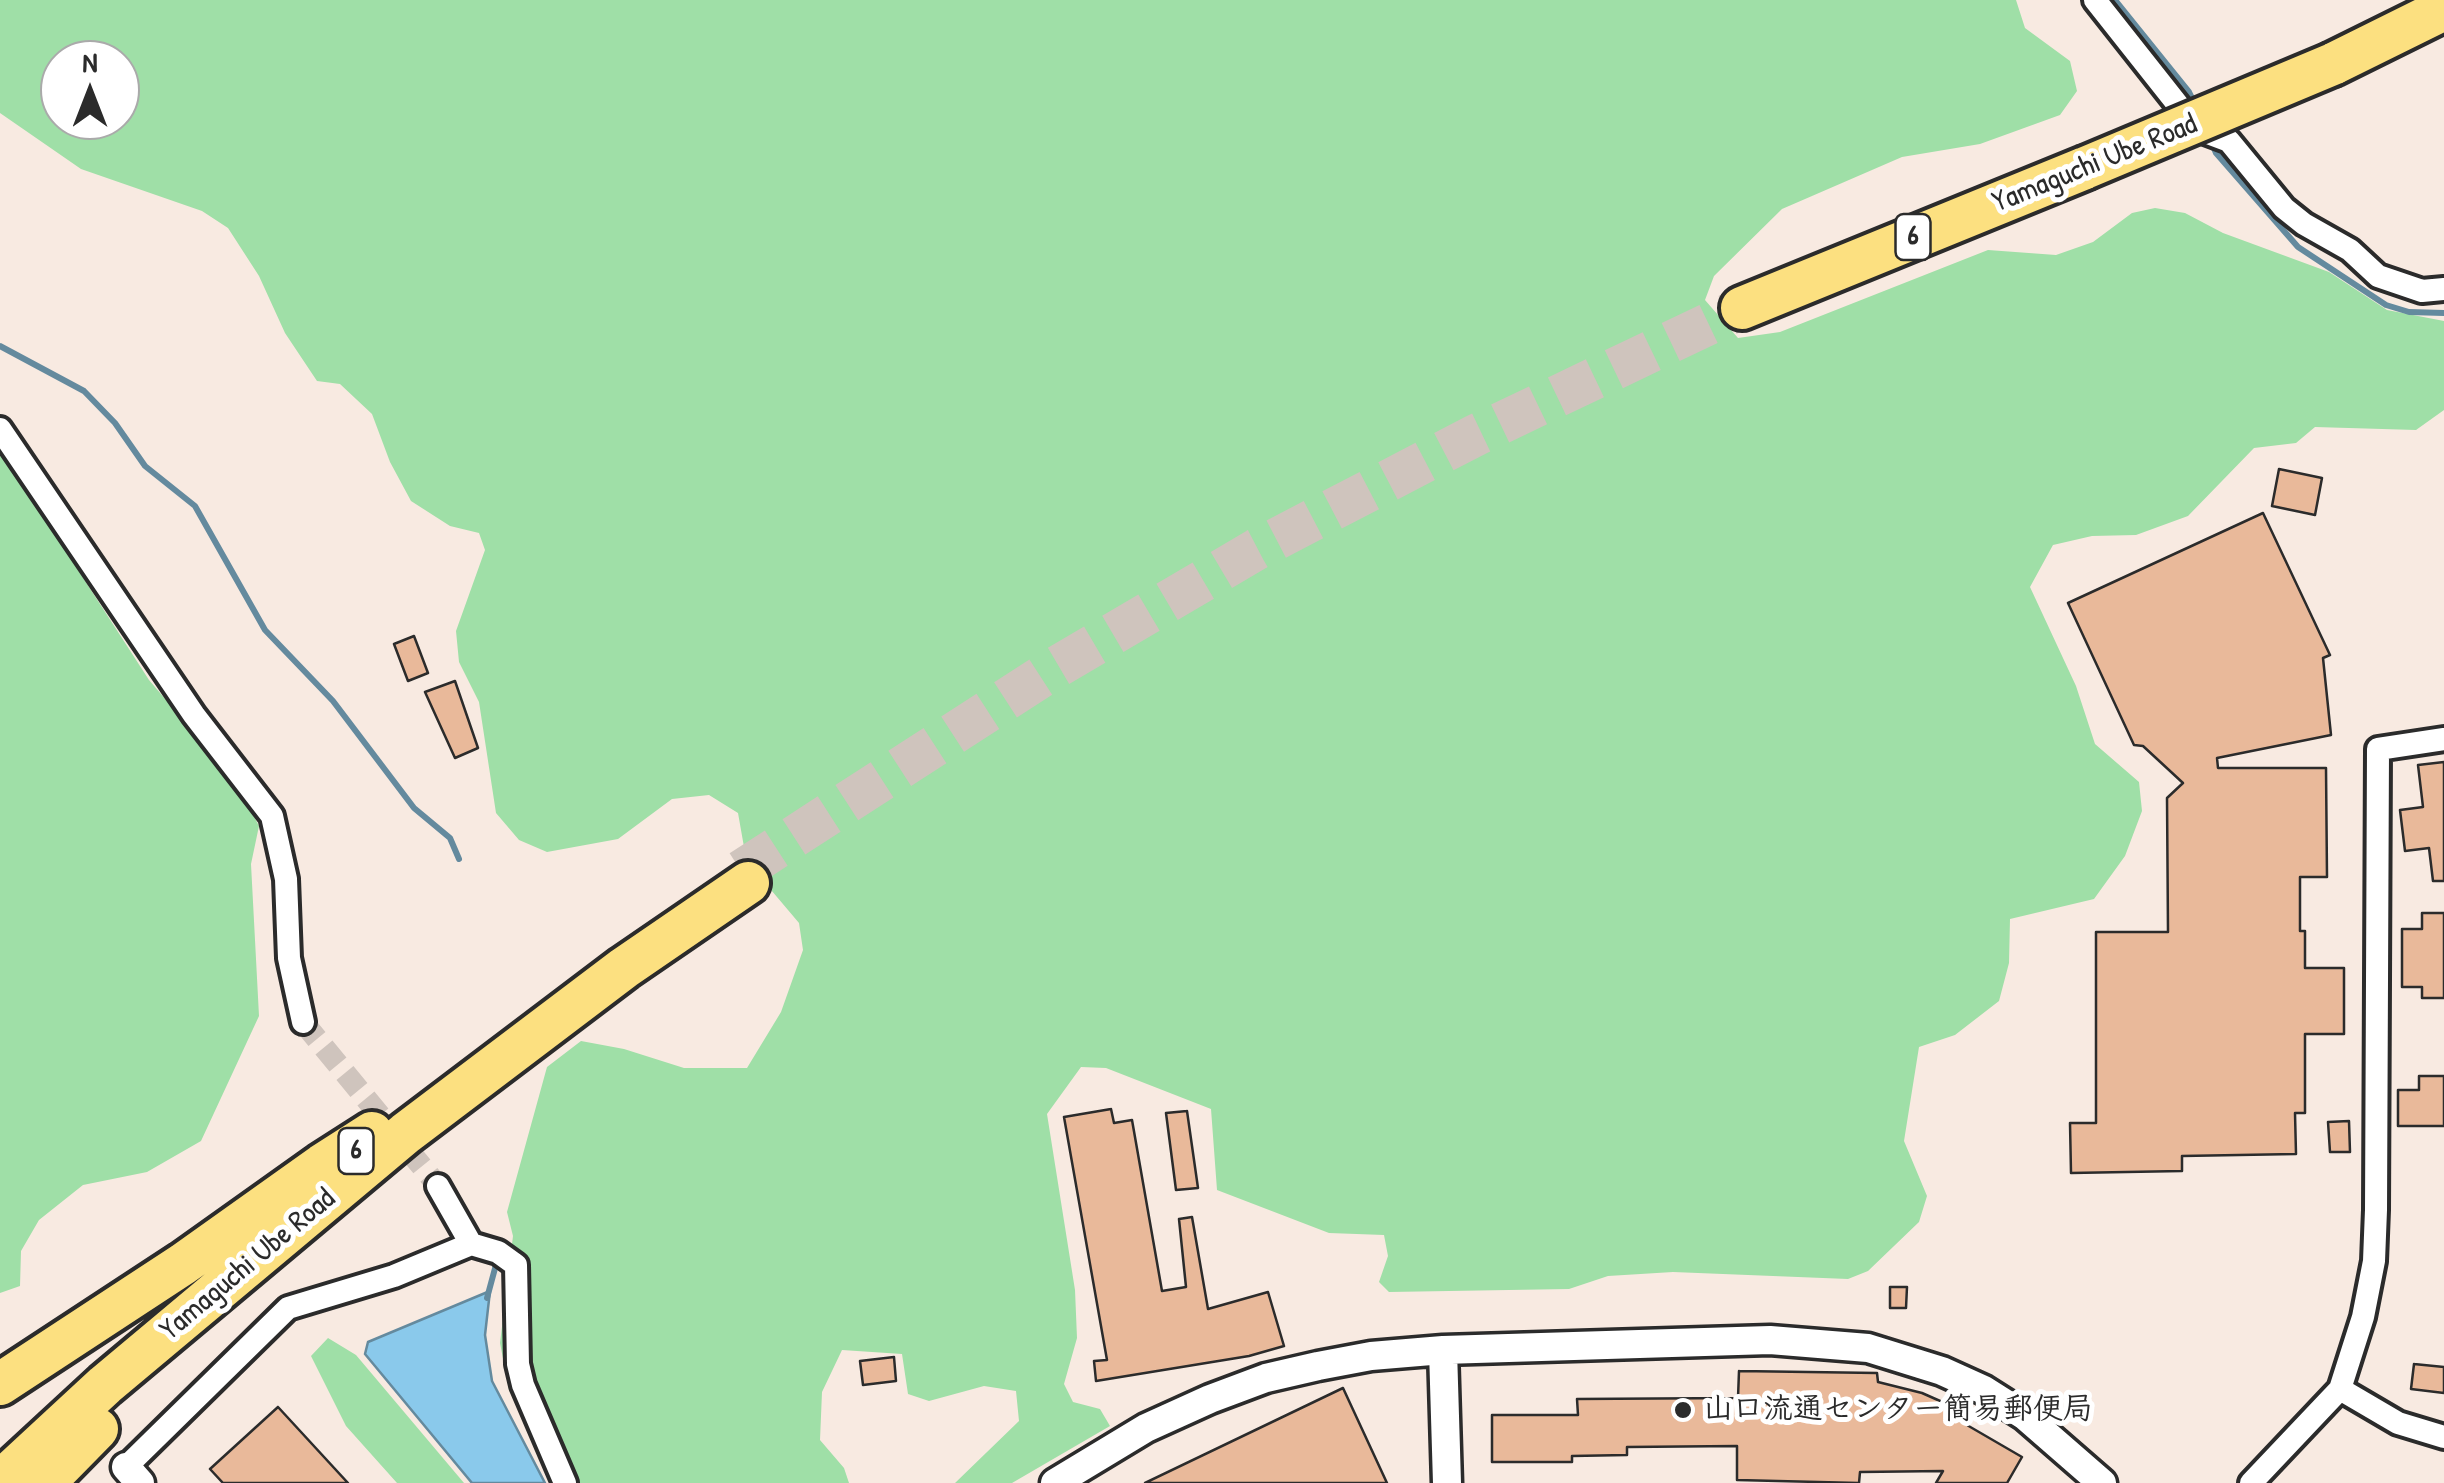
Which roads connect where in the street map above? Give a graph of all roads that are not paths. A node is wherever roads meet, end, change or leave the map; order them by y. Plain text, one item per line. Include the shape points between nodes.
1 (2096, 0) edge
2 (2444, 10) edge
3 (2444, 24) edge
4 (2335, 69) junction
5 (2444, 289) edge
6 (1745, 313) tunnel mouth
7 (0, 429) edge
8 (2444, 739) edge
9 (302, 1022) tunnel mouth
10 (394, 1119) junction
11 (438, 1186) tunnel mouth
12 (296, 1226) junction
13 (471, 1244) junction
14 (1443, 1350) junction
15 (0, 1384) edge
16 (2340, 1389) junction
17 (2444, 1437) edge
18 (0, 1466) edge
19 (133, 1475) edge
20 (0, 1482) edge
21 (44, 1483) edge
22 (565, 1483) edge
23 (1055, 1483) edge
24 (1447, 1483) edge
25 (2102, 1483) edge
26 (2252, 1483) edge

1 - 5 street via 2197,129 2229,141 2284,208 2378,276 2422,291
2 - 4 highway, Yamaguchi Ube Road / 6
3 - 4 highway, Yamaguchi Ube Road / 6
4 - 6 highway, Yamaguchi Ube Road / 6
7 - 9 street via 194,715 272,816
8 - 16 street via 2378,749 2374,1261
10 - 12 highway, Yamaguchi Ube Road / 6 via 489,1045 745,877 489,1068
10 - 15 highway
10 - 18 highway, Yamaguchi Ube Road / 6
11 - 13 street
12 - 20 highway, Yamaguchi Ube Road / 6
12 - 21 highway via 239,1294
13 - 19 street via 288,1308
13 - 22 street via 516,1265 521,1374
14 - 23 street via 1371,1356 1266,1378 1146,1428
14 - 24 street
14 - 25 street via 1770,1340 1868,1348 1984,1390
16 - 17 street via 2398,1423
16 - 26 street

